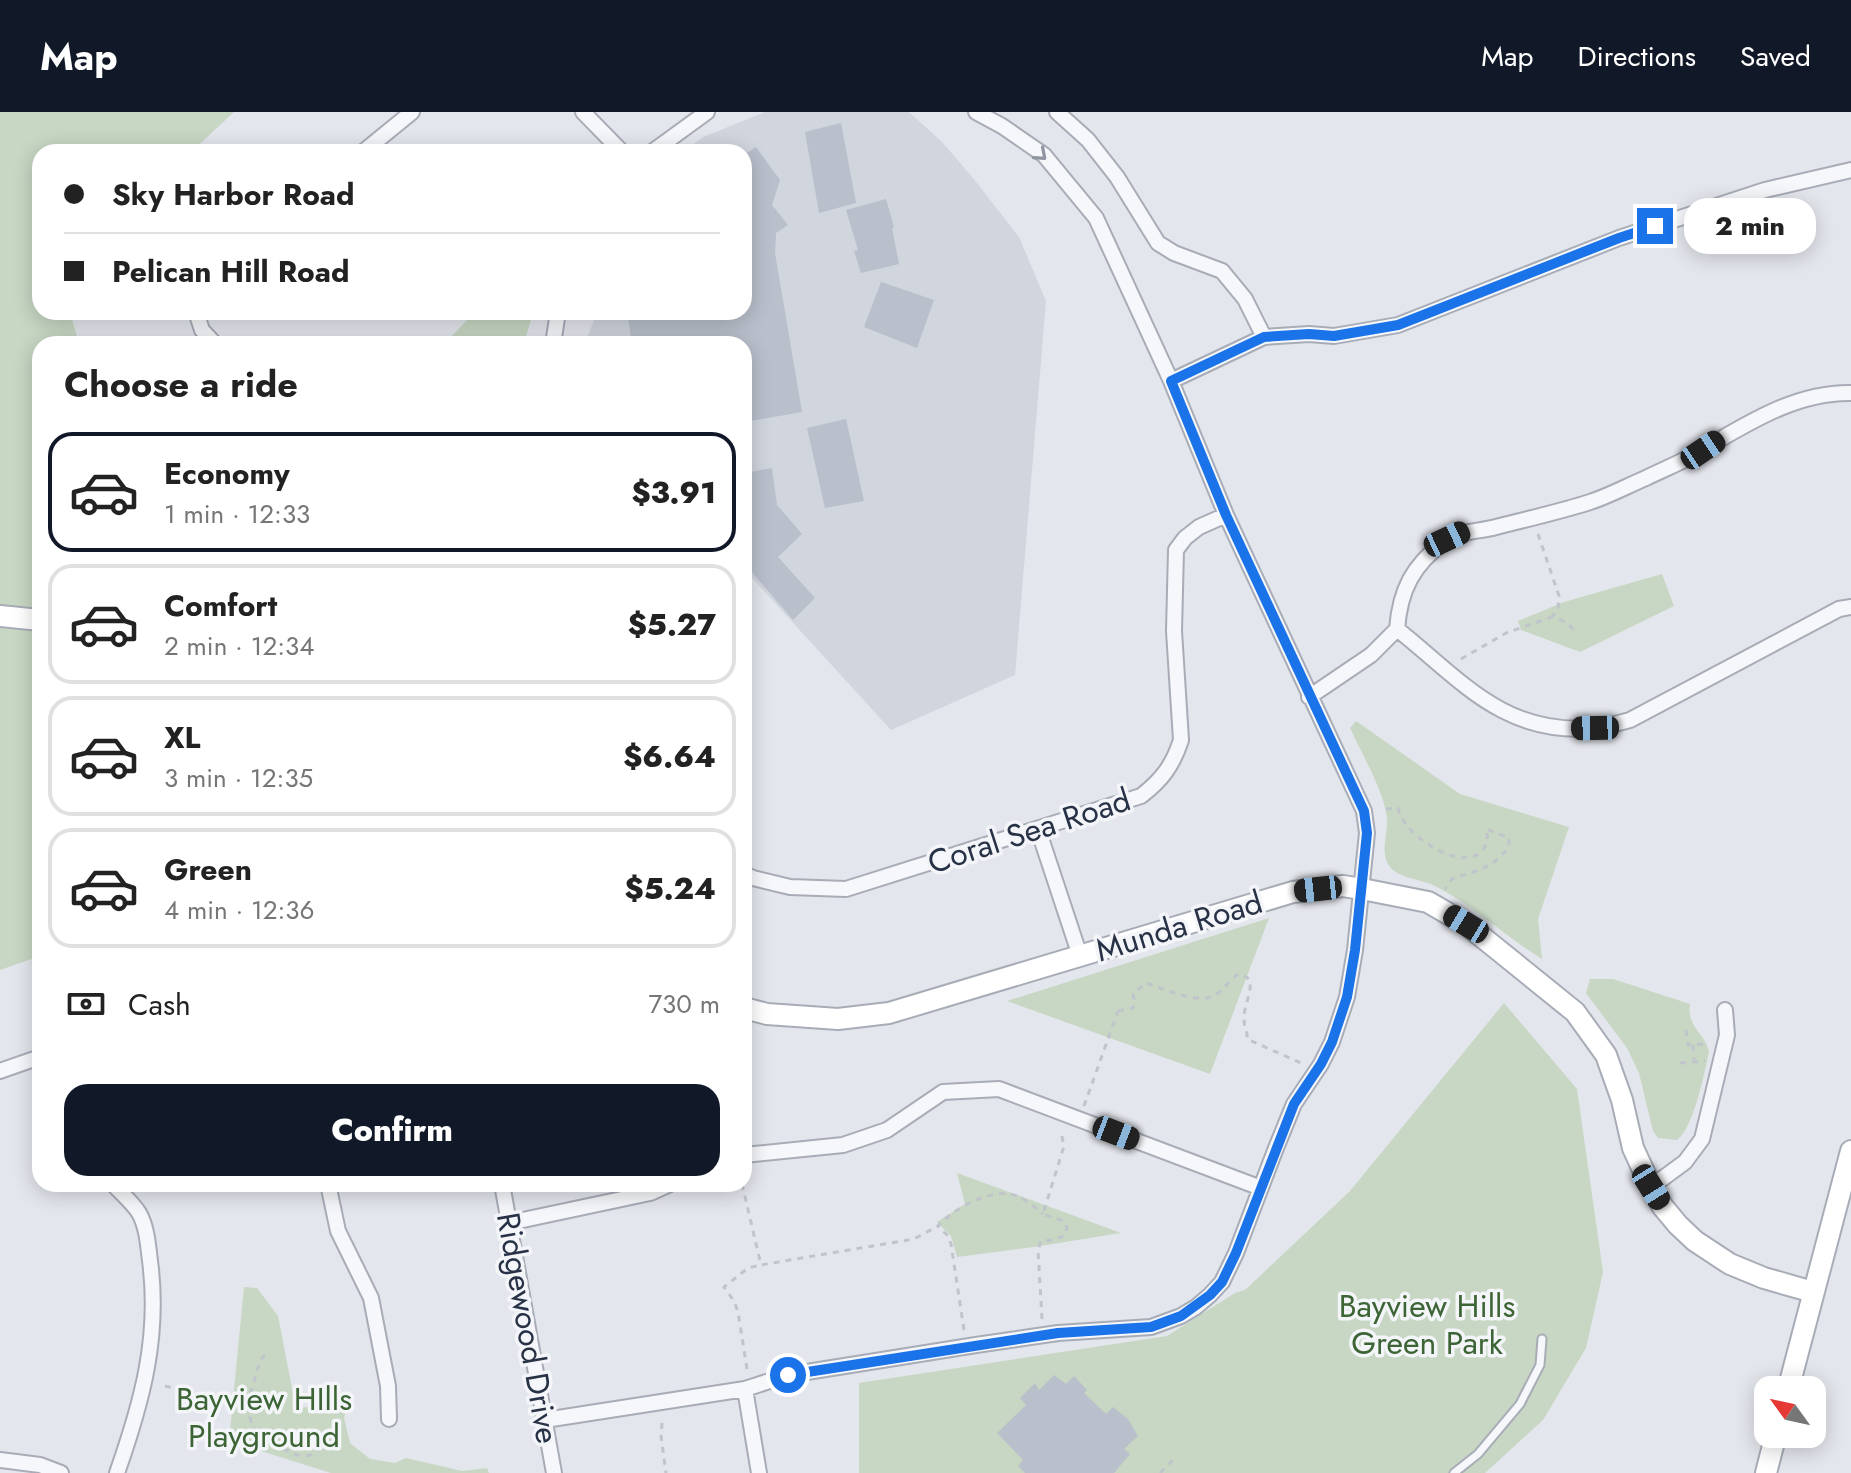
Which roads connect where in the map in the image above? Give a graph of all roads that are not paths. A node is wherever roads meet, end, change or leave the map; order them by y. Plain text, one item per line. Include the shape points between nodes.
1 (412, 112) edge
2 (583, 112) edge
3 (707, 112) edge
4 (976, 112) edge
5 (1057, 112) edge
6 (373, 144) edge
7 (614, 144) edge
8 (663, 144) edge
9 (1851, 170) edge
10 (1264, 337) junction
11 (1171, 381) junction
12 (1851, 393) edge
13 (1226, 515) junction
14 (1851, 607) edge
15 (0, 616) edge
16 (32, 619) edge
17 (1397, 629) junction
18 (1309, 697) junction
19 (1038, 829) junction
20 (752, 878) edge
21 (1362, 889) junction
22 (1080, 956) junction
23 (752, 1010) edge
24 (1725, 1010) dead end
25 (32, 1060) edge
26 (0, 1071) edge
27 (1851, 1151) edge
28 (752, 1154) edge
29 (1651, 1187) junction
30 (1261, 1188) junction
31 (120, 1192) edge
32 (330, 1192) edge
33 (503, 1192) edge
34 (652, 1192) edge
35 (509, 1223) junction
36 (1813, 1292) junction
37 (1542, 1339) dead end
38 (1792, 1376) edge
39 (745, 1389) junction
40 (389, 1419) dead end
41 (545, 1420) junction
42 (1772, 1448) edge
43 (0, 1460) edge
44 (61, 1473) edge
45 (117, 1473) edge
46 (554, 1473) edge
47 (759, 1473) edge
48 (1454, 1473) edge
49 (1766, 1473) edge

1 - 6 street
2 - 7 street
3 - 8 street
4 -> 11 street via 1044,155 1096,218
5 - 10 street via 1117,177 1158,243 1222,271 1245,299
9 - 10 street via 1765,190 1619,238 1398,325 1334,336
10 - 11 street
11 - 13 street
12 - 17 street via 1784,406 1679,464 1590,502 1447,539 1413,572
13 - 18 street
13 - 19 street, Coral Sea Road via 1199,527 1176,550 1174,631 1181,740 1166,774 1141,796
14 - 17 street via 1630,720 1595,728 1554,728 1500,711
15 - 16 street
17 - 18 street via 1371,655
18 - 21 street via 1364,811
19 - 20 street, Coral Sea Road via 846,889 790,887
19 - 22 street
21 - 22 street, Munda Road via 1293,892
21 - 29 street, Munda Road via 1428,902 1466,924 1575,1012 1606,1055 1633,1148
21 - 30 street via 1347,997 1332,1042 1294,1104
22 - 23 street, Munda Road via 889,1013 838,1019
24 - 29 street via 1727,1035 1702,1139 1685,1162
25 - 26 street
27 - 36 street
28 - 30 street via 843,1145 887,1130 943,1092 999,1089
29 - 36 street, Munda Road via 1678,1225 1714,1255 1746,1272
30 - 39 street via 1222,1282 1196,1307 1166,1323 899,1357 788,1375
31 - 45 street via 139,1212 147,1234 154,1306 136,1420
32 - 40 street via 338,1231 371,1298
33 - 35 street, Ridgewood Drive
34 - 35 street
35 - 41 street, Ridgewood Drive
36 - 38 street
37 - 48 lane via 1540,1365 1520,1404 1478,1454
39 - 41 street
39 - 47 street
41 - 46 street, Ridgewood Drive
42 - 49 street
43 - 44 street

